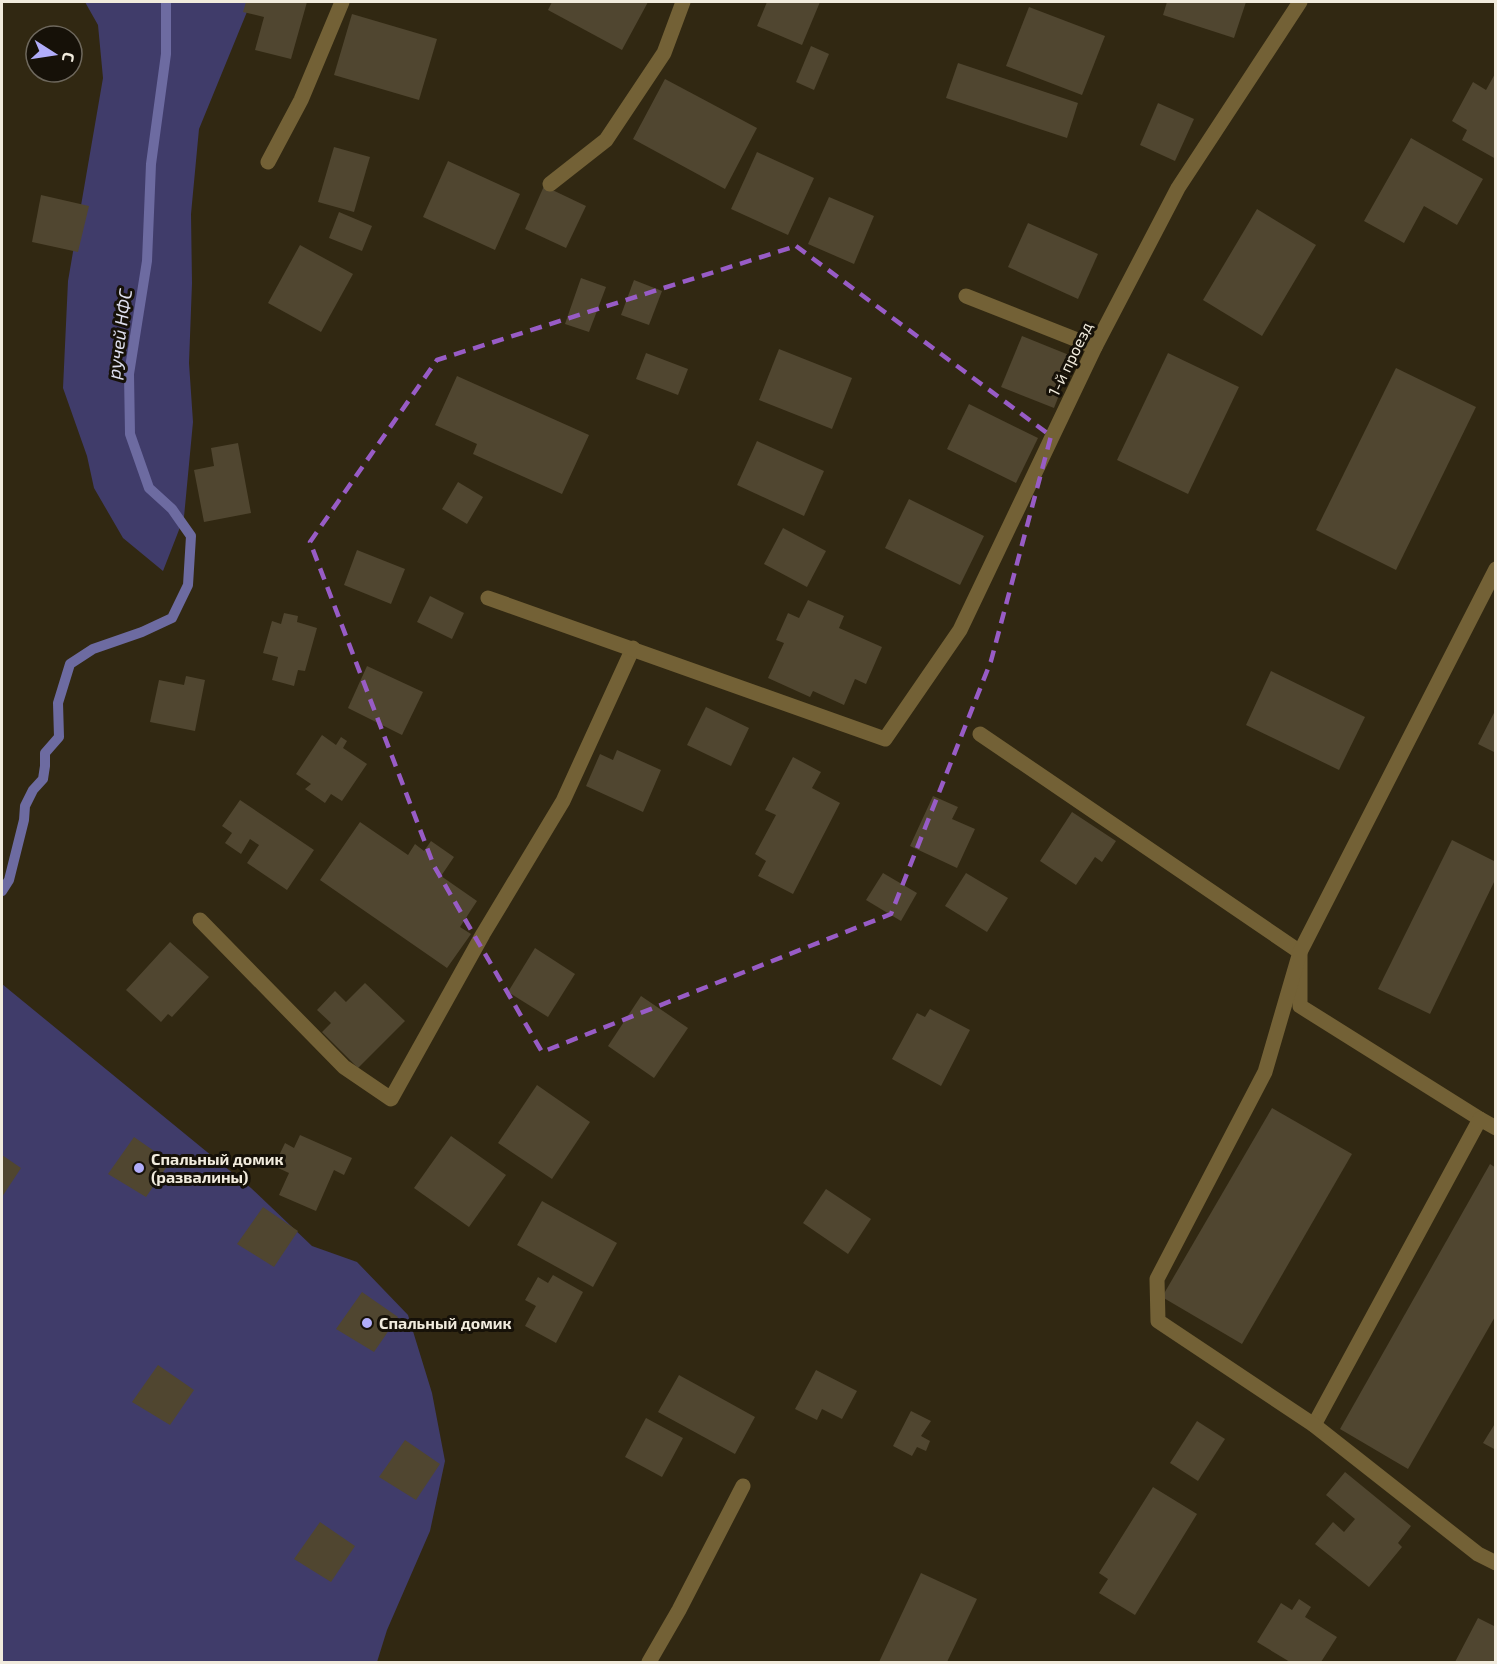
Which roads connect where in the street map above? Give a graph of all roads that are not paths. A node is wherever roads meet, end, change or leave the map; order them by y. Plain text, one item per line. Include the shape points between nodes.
1 (342, 2) edge
2 (683, 2) edge
3 (1300, 2) edge
4 (268, 162) dead end
5 (550, 184) dead end
6 (966, 296) dead end
7 (1095, 347) junction
8 (1496, 569) edge
9 (488, 598) dead end
10 (633, 648) junction
11 (980, 734) dead end
12 (200, 920) dead end
13 (1300, 952) junction
14 (1480, 1119) junction
15 (1496, 1128) edge
16 (1314, 1425) junction
17 (743, 1486) dead end
18 (1496, 1563) edge
19 (649, 1662) edge

1 - 4 street via 301,100
2 - 5 street via 664,53 606,140
3 - 7 street, 1-й проезд via 1178,188
6 - 7 street
7 - 10 street, 1-й проезд via 960,630 885,739
8 - 13 street
9 - 10 street
10 - 12 street via 563,801 391,1099 344,1067
11 - 13 street
13 - 14 street via 1300,1006
13 - 16 street via 1265,1072 1158,1279 1158,1321
14 - 15 street
14 - 16 street
16 - 18 street via 1478,1554
17 - 19 street

